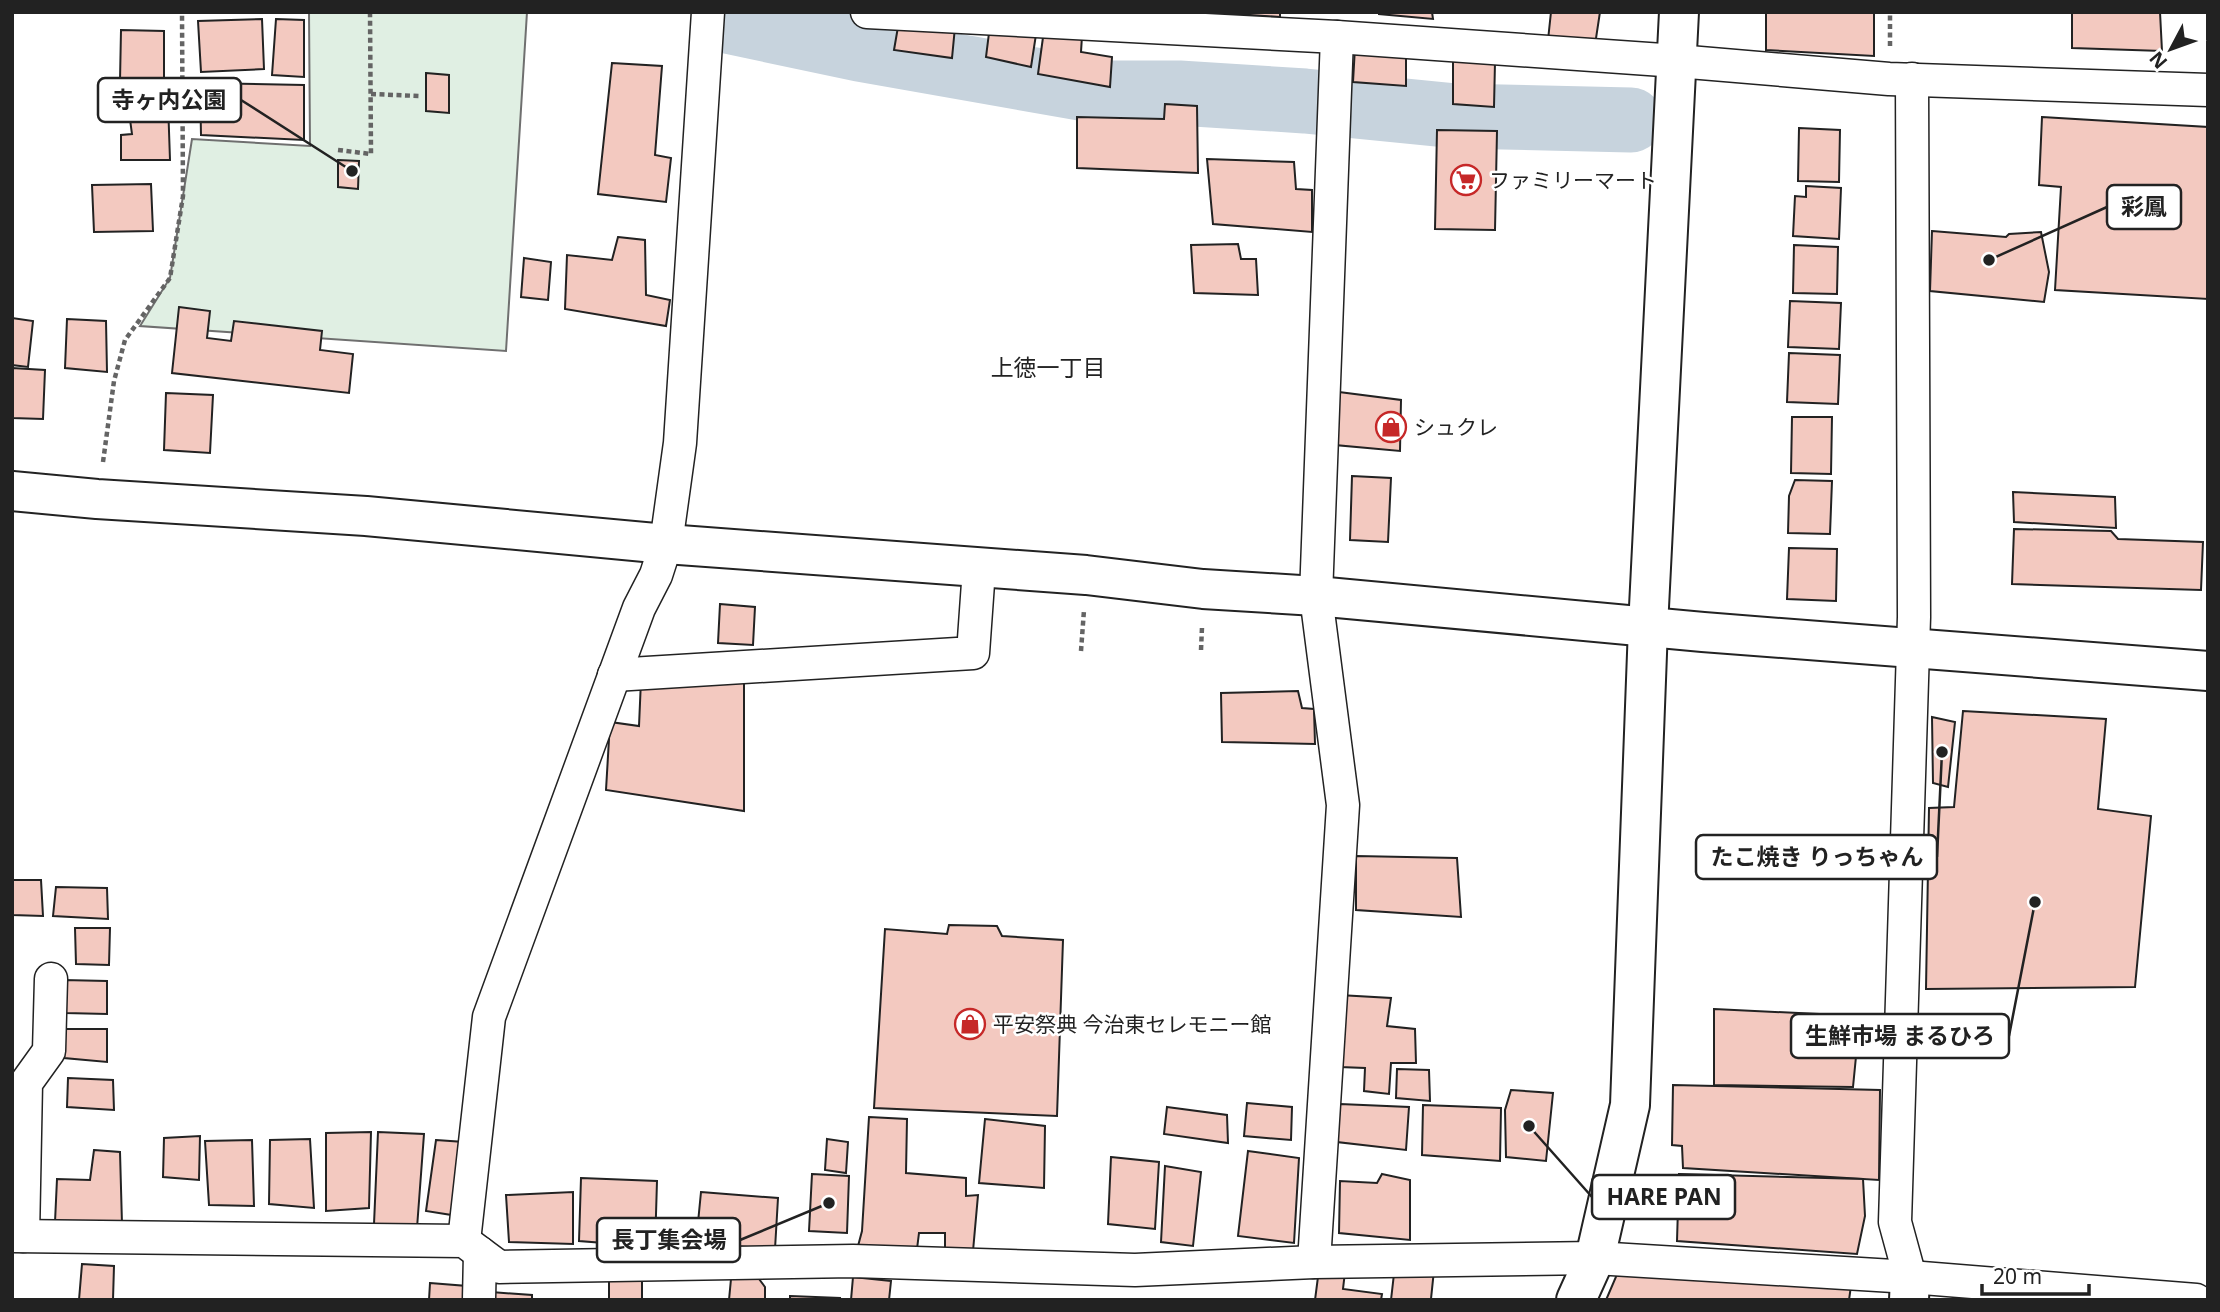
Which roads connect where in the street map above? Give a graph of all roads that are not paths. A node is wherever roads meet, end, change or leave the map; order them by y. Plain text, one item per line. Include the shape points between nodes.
1 (708, 12) edge
2 (867, 12) edge
3 (1679, 12) edge
4 (941, 14) edge
5 (1299, 24) edge
6 (1337, 37) junction
7 (1677, 61) junction
8 (1913, 79) junction
9 (2208, 90) edge
10 (12, 491) edge
11 (666, 544) junction
12 (979, 569) junction
13 (1316, 596) junction
14 (1648, 627) junction
15 (1912, 649) junction
16 (2208, 671) edge
17 (614, 675) junction
18 (51, 979) dead end
19 (18, 1236) edge
20 (472, 1247) junction
21 (1595, 1258) junction
22 (1314, 1262) junction
23 (1910, 1288) edge
24 (479, 1300) edge
25 (1576, 1300) edge
26 (2196, 1300) edge

1 - 11 street via 688,348
2 - 4 street
3 - 7 street
4 - 5 street
5 - 6 street
6 - 7 street
6 - 13 street
7 - 8 street
7 - 14 street
8 - 9 street
8 - 15 street
10 - 11 street via 366,516
11 - 12 street
11 - 17 street
12 - 13 street
12 - 17 street via 973,653
13 - 14 street
13 - 22 street via 1343,805
14 - 15 street
14 - 21 street via 1630,1105
15 - 16 street
15 - 23 street via 1895,1222
17 - 20 street via 489,1017
18 - 19 street via 49,1051 26,1083
19 - 20 street
20 - 22 street via 499,1267 853,1261 1135,1270
20 - 24 street
21 - 22 street
21 - 23 street
21 - 25 street
23 - 26 street

